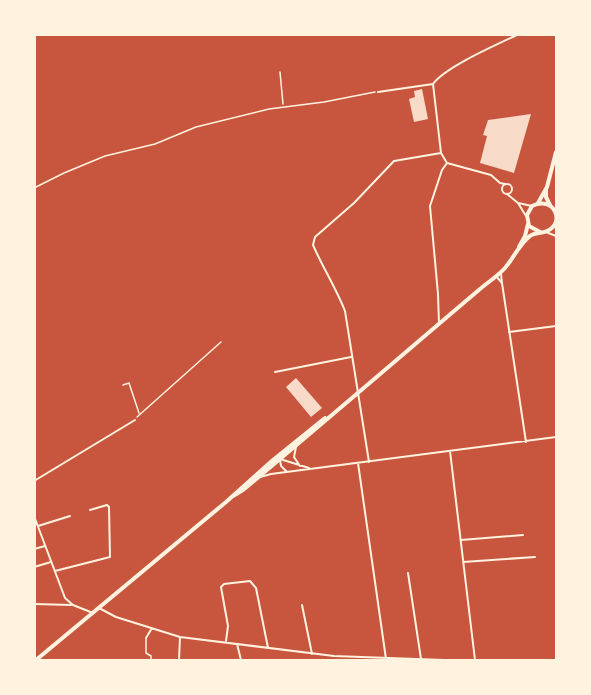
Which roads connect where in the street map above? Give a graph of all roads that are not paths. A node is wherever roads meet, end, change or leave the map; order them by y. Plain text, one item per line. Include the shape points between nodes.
1 (519, 34) edge
2 (433, 84) junction
3 (378, 92) road end
4 (556, 152) edge
5 (441, 153) junction
6 (447, 163) junction
7 (497, 180) junction
8 (505, 184) junction
9 (547, 187) junction
10 (502, 190) junction
11 (512, 190) junction
12 (507, 194) junction
13 (514, 199) junction
14 (518, 204) junction
15 (535, 204) junction
16 (554, 208) edge
17 (527, 221) junction
18 (555, 223) edge
19 (540, 232) junction
20 (546, 232) junction
21 (556, 235) edge
22 (509, 263) junction
23 (501, 272) junction
24 (496, 276) junction
25 (502, 283) junction
26 (439, 324) junction
27 (556, 326) edge
28 (509, 332) junction
29 (351, 357) junction
30 (275, 372) dead end
31 (357, 392) junction
32 (340, 407) junction
33 (135, 420) road end
34 (311, 429) junction
35 (556, 438) edge
36 (526, 442) junction
37 (297, 445) junction
38 (450, 451) junction
39 (280, 459) junction
40 (369, 462) junction
41 (358, 463) junction
42 (300, 466) junction
43 (315, 469) junction
44 (287, 472) junction
45 (257, 476) junction
46 (34, 481) edge
47 (90, 510) dead end
48 (34, 516) edge
49 (70, 516) dead end
50 (38, 526) junction
51 (523, 535) dead end
52 (461, 540) junction
53 (45, 546) junction
54 (34, 549) edge
55 (534, 557) dead end
56 (464, 561) junction
57 (51, 562) junction
58 (34, 567) edge
59 (55, 571) junction
60 (408, 573) dead end
61 (34, 604) edge
62 (73, 604) junction
63 (302, 605) dead end
64 (99, 608) junction
65 (93, 613) junction
66 (152, 628) junction
67 (180, 637) junction
68 (146, 638) joint
69 (226, 642) junction
70 (237, 644) junction
71 (268, 648) junction
72 (312, 654) junction
73 (421, 659) edge
74 (36, 660) edge
75 (151, 660) edge
76 (179, 660) edge
77 (241, 660) edge
78 (387, 660) edge
79 (444, 660) edge
80 (475, 660) edge

1 - 2 street via 472,57
2 - 3 street
2 - 5 street
4 - 9 main road
5 - 6 street
5 - 29 street via 394,161 315,237 314,245 325,273 345,311
6 - 7 street
6 - 26 street via 430,206
7 - 8 street
7 - 10 street
8 - 10 street
8 - 11 street via 511,185
9 - 15 main road
9 - 16 main road via 546,197
10 - 12 street
11 - 12 street
11 - 13 street
12 - 13 street
13 - 14 street
14 - 15 street
14 - 17 street
15 - 16 main road via 543,202
15 - 17 main road
16 - 18 main road
17 - 19 main road via 534,231
17 - 22 main road via 525,236
18 - 20 main road
18 - 21 street
19 - 20 main road
19 - 22 main road via 527,238
20 - 21 street
22 - 23 main road
23 - 24 main road
23 - 25 street
24 - 25 street
24 - 26 main road
25 - 28 street
26 - 31 main road
27 - 28 street
28 - 36 street
29 - 30 street
29 - 31 street
31 - 32 main road
31 - 40 street
32 - 34 main road
32 - 37 main road
33 - 46 street
34 - 39 street
34 - 45 main road
35 - 36 street
36 - 38 street
37 - 39 main road
37 - 42 street via 294,457
38 - 40 street
38 - 52 street
39 - 42 street
39 - 44 street
39 - 45 main road
40 - 41 street
41 - 43 street
41 - 78 street
42 - 43 street
43 - 44 street
44 - 45 street
45 - 64 main road
47 - 59 street via 109,507 110,557
48 - 50 street
49 - 50 street
50 - 53 street
51 - 52 street
52 - 56 street
53 - 54 street
53 - 57 street
55 - 56 street
56 - 80 street
57 - 58 street
57 - 59 street
59 - 62 street via 65,598
60 - 73 street
61 - 62 street
62 - 65 street
63 - 72 street
64 - 65 main road
64 - 66 street
65 - 74 main road
66 - 67 street
66 - 68 street
67 - 69 street
67 - 76 street
68 - 75 street via 146,653
69 - 70 street
69 - 71 street via 228,629 221,587 250,581 256,588
70 - 71 street
70 - 77 street
71 - 72 street
72 - 78 street
73 - 78 street
73 - 79 street

